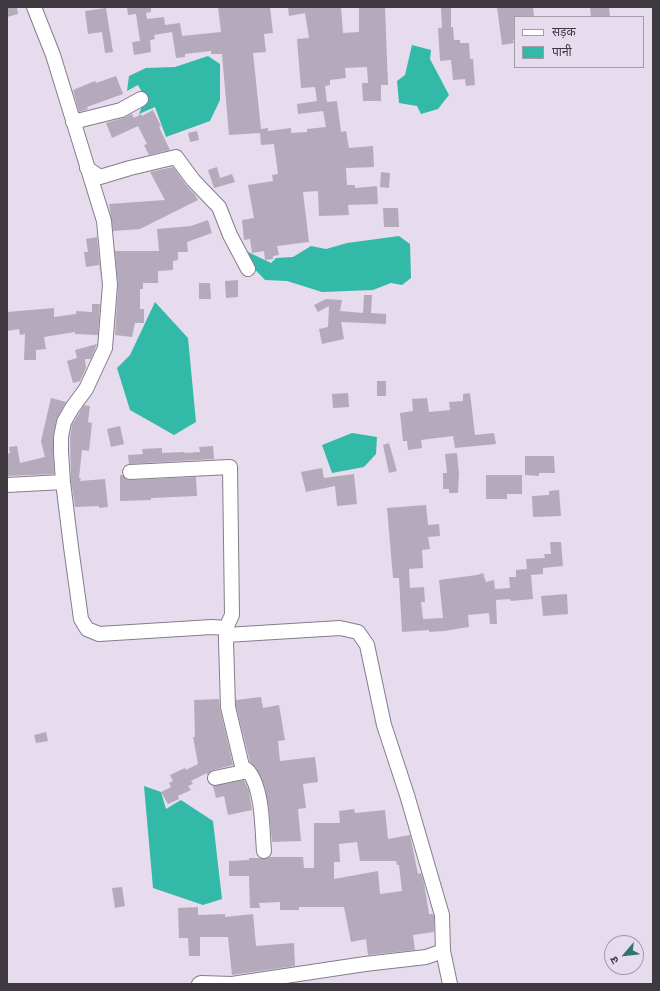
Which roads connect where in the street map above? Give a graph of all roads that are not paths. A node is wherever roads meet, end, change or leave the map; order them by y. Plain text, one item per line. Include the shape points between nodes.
1 (34, 7) edge
2 (141, 99) dead end
3 (73, 122) junction
4 (87, 168) junction
5 (248, 269) dead end
6 (130, 472) dead end
7 (64, 482) junction
8 (7, 485) edge
9 (226, 632) junction
10 (248, 771) junction
11 (216, 778) dead end
12 (264, 851) dead end
13 (443, 951) junction
14 (199, 984) edge
15 (450, 984) edge

1 - 3 street via 53,55
2 - 3 street via 121,110
3 - 4 street
4 - 5 street via 100,176 176,157 193,180 219,207
4 - 7 street via 104,221 110,285 106,348 86,389 64,422 61,437
6 - 9 street via 230,467 232,615
7 - 8 street
7 - 9 street via 81,619 87,629 99,634 212,627
9 - 10 street via 228,707 242,766
9 - 13 street via 340,628 358,632 367,645 384,725 442,915
10 - 11 street
10 - 12 street via 260,800
13 - 14 street via 426,957 232,984
13 - 15 street

